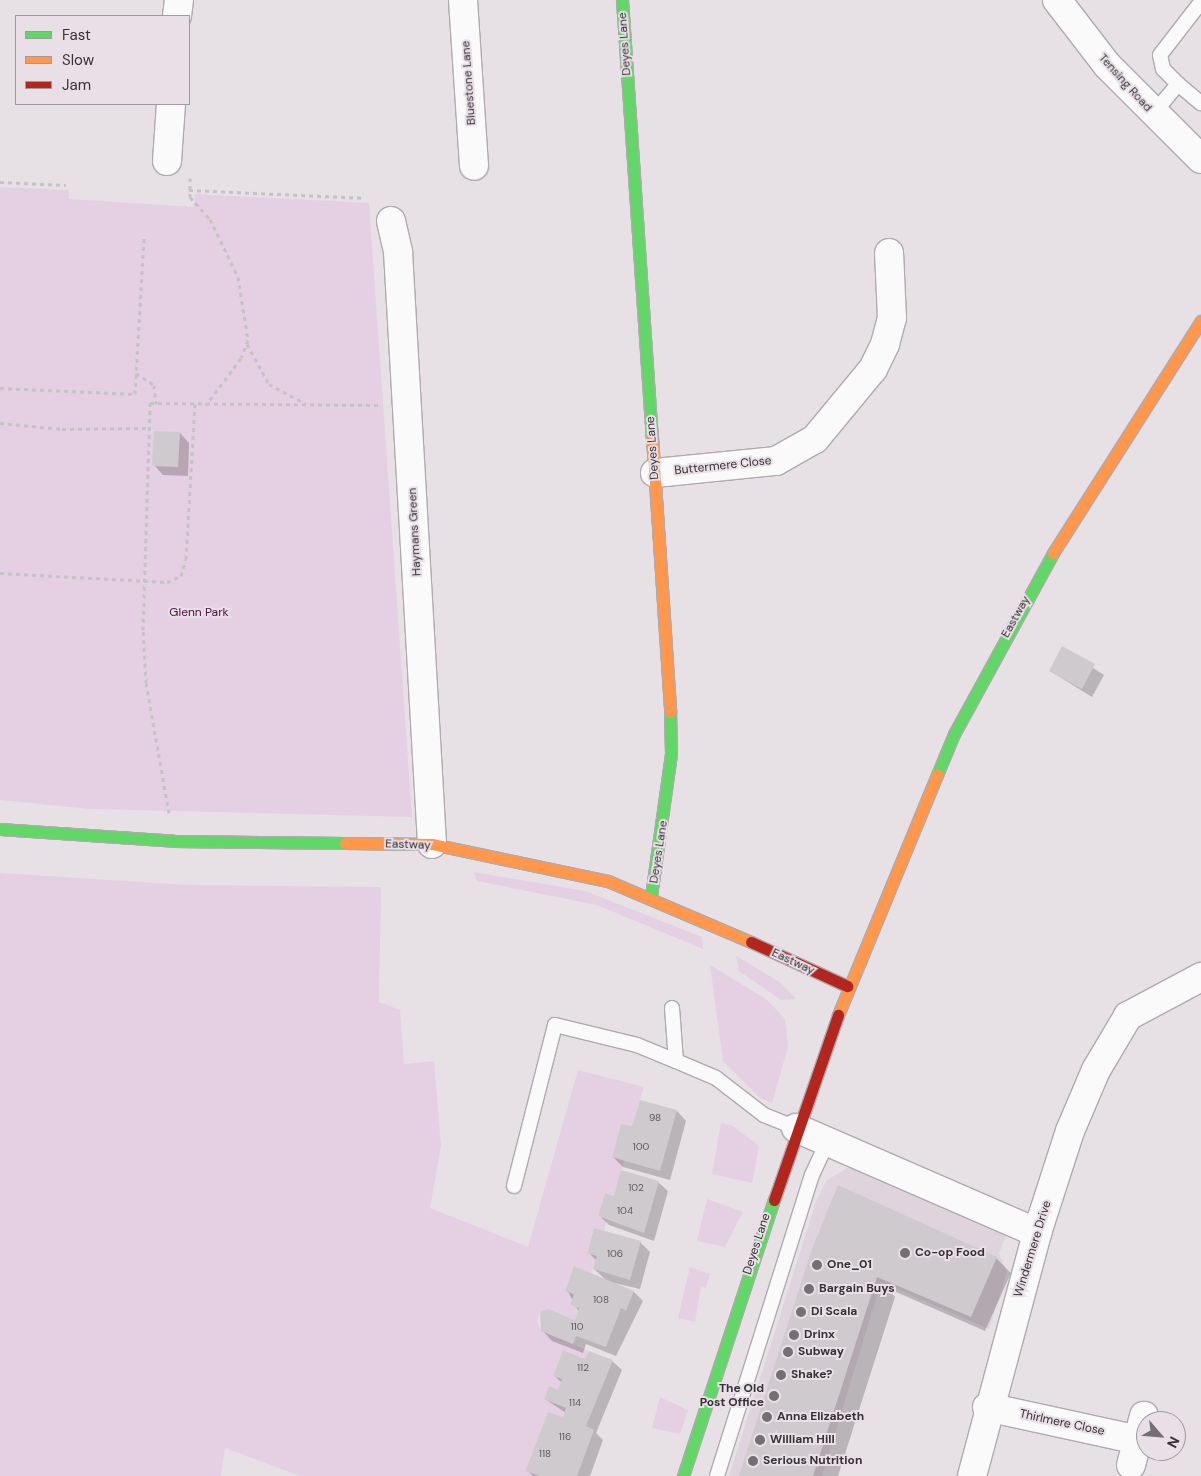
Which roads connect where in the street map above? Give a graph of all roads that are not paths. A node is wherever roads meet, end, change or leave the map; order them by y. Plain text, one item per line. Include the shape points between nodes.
1 (179, 0) edge
2 (463, 0) edge
3 (622, 0) edge
4 (1057, 0) edge
5 (1201, 2) edge
6 (178, 15) edge
7 (1178, 84) junction
8 (1201, 103) edge
9 (171, 105) edge
10 (1153, 114) junction
11 (1201, 159) edge
12 (179, 166) road end
13 (474, 166) dead end
14 (391, 221) dead end
15 (890, 252) dead end
16 (1201, 321) edge
17 (655, 473) junction
18 (0, 829) edge
19 (432, 844) junction
20 (651, 896) junction
21 (1201, 977) edge
22 (847, 986) junction
23 (672, 1008) dead end
24 (676, 1061) junction
25 (796, 1128) junction
26 (828, 1141) junction
27 (514, 1186) dead end
28 (1037, 1233) junction
29 (987, 1407) junction
30 (1136, 1440) edge
31 (683, 1476) edge
32 (717, 1476) edge
33 (972, 1476) edge

1 - 6 street
2 - 13 street, Bluestone Lane
3 - 17 street, Deyes Lane
4 - 10 street, Tensing Road via 1107,65
5 - 7 lane via 1160,55 1163,69
7 - 8 lane
7 - 10 lane
9 - 12 street
10 - 11 street, Tensing Road
14 - 19 street, Haymans Green via 398,252
15 - 17 street, Buttermere Close via 892,318 885,344 872,369 815,439 776,461
16 - 22 street, Eastway via 1097,477 954,734
17 - 20 street, Deyes Lane via 671,754
18 - 19 street, Eastway via 174,841
19 - 20 street, Eastway via 608,881
20 - 22 street, Eastway
21 - 28 street, Windermere Drive via 1144,1004 1116,1030 1070,1131
22 - 25 street, Deyes Lane
23 - 24 lane
24 - 25 lane via 716,1078 764,1115
24 - 27 lane via 637,1045 555,1025
25 - 26 street
25 - 31 street, Deyes Lane
26 - 28 street
26 - 32 lane via 812,1175
28 - 29 street, Windermere Drive
29 - 30 street, Thirlmere Close
29 - 33 street, Windermere Drive

